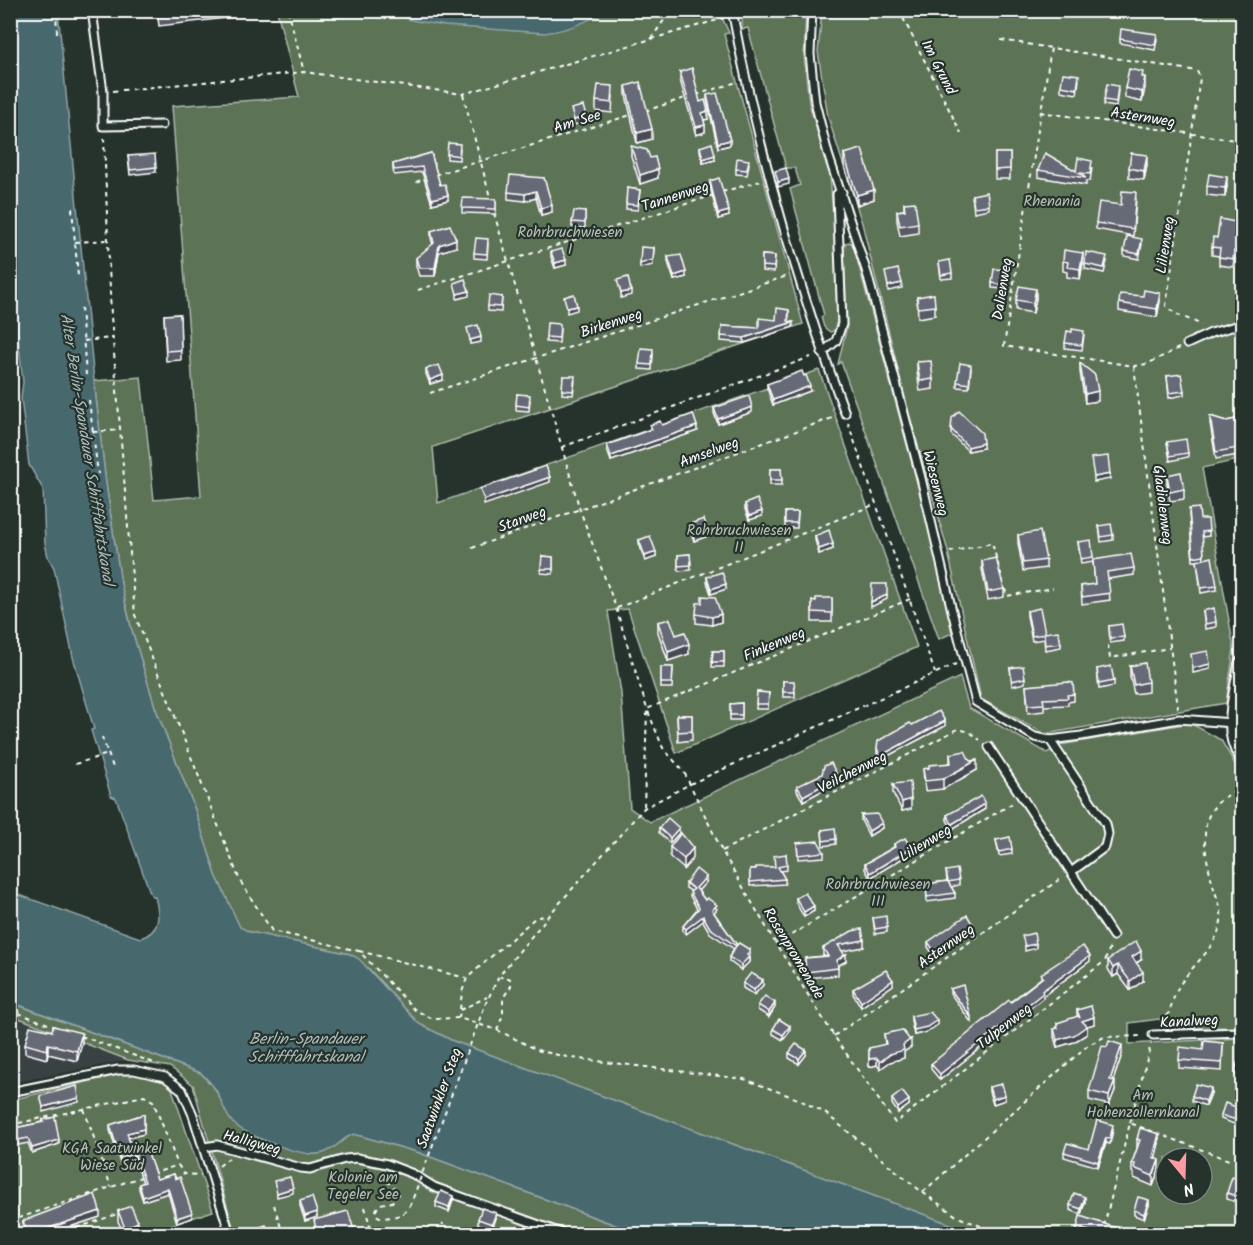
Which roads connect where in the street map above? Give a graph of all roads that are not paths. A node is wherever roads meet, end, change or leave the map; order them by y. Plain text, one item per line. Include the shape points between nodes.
1 (92, 10) edge
2 (812, 10) edge
3 (735, 13) edge
4 (162, 125) dead end
5 (842, 192) junction
6 (1242, 324) edge
7 (1187, 344) road end
8 (822, 353) junction
9 (845, 413) road end
10 (1242, 664) edge
11 (1233, 723) junction
12 (1050, 740) junction
13 (988, 747) road end
14 (1242, 756) edge
15 (1071, 872) junction
16 (1113, 936) road end
17 (1242, 1032) edge
18 (1154, 1035) road end
19 (10, 1092) edge
20 (204, 1147) junction
21 (230, 1234) edge
22 (564, 1234) edge

1 - 4 lane via 103,92 103,126
2 - 5 lane, Wiesenweg via 810,54 815,102
3 - 8 lane via 744,80 768,178
5 - 8 lane via 837,194 842,324 836,341
5 - 12 lane, Wiesenweg via 921,478 976,702 1035,737
6 - 7 lane
8 - 9 lane
10 - 11 street
11 - 12 lane, Wiesenweg via 1179,719
11 - 14 street via 1232,736
12 - 15 lane via 1106,824 1108,834 1105,847
13 - 15 lane
15 - 16 lane
17 - 18 lane, Kanalweg
19 - 20 lane, Halligweg via 118,1070 165,1077 182,1090
20 - 21 lane
20 - 22 lane, Halligweg via 217,1145 310,1169 351,1159 387,1164 434,1187

